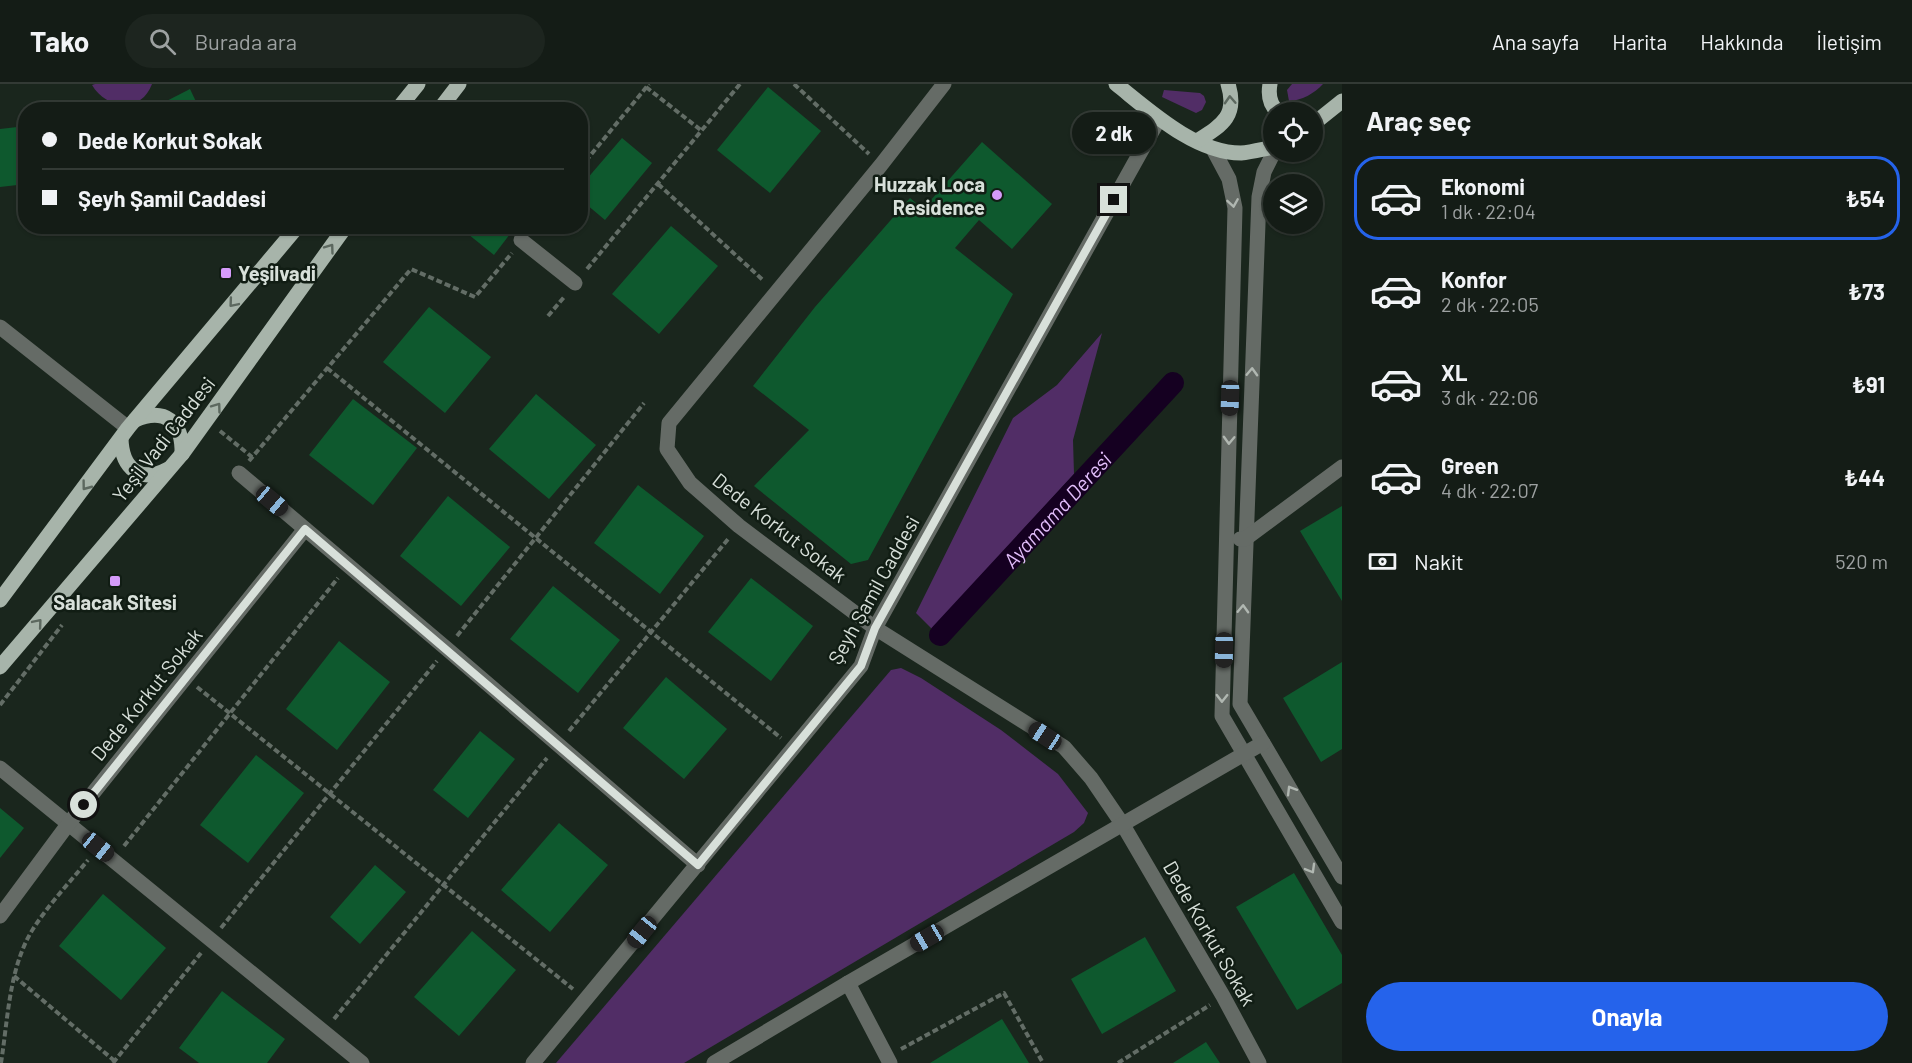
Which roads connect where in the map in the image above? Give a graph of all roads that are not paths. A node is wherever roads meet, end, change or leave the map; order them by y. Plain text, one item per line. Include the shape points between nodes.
1 (418, 84) edge
2 (459, 84) edge
3 (944, 84) edge
4 (1116, 84) edge
5 (1228, 84) edge
6 (1270, 84) edge
7 (1342, 101) edge
8 (403, 102) edge
9 (445, 102) edge
10 (1271, 102) edge
11 (1323, 116) edge
12 (1159, 119) junction
13 (1197, 141) junction
14 (1213, 149) junction
15 (1263, 150) edge
16 (1268, 162) edge
17 (291, 234) edge
18 (340, 234) edge
19 (522, 240) road end
20 (575, 284) road end
21 (0, 327) edge
22 (128, 429) junction
23 (182, 454) junction
24 (1342, 467) edge
25 (169, 469) junction
26 (239, 473) road end
27 (305, 529) junction
28 (1245, 538) junction
29 (1226, 540) junction
30 (0, 600) edge
31 (875, 628) junction
32 (0, 667) edge
33 (1263, 743) junction
34 (1244, 755) junction
35 (0, 768) edge
36 (69, 824) junction
37 (1123, 825) junction
38 (698, 865) junction
39 (1342, 877) edge
40 (0, 916) edge
41 (1342, 922) edge
42 (848, 983) junction
43 (888, 1060) edge
44 (362, 1063) edge
45 (533, 1063) edge
46 (714, 1063) edge
47 (1259, 1063) edge

1 - 8 main road
2 - 9 main road
3 - 31 street, Dede Korkut Sokak via 669,423 667,449 690,483 739,526
4 - 12 main road
13 -> 5 main road via 1230,114 1232,98
6 - 10 main road
7 - 11 main road
12 - 13 main road
12 - 31 street, Şeyh Şamil Caddesi
13 - 14 main road
14 - 15 main road via 1240,153
14 -> 29 street via 1229,179 1235,208
28 -> 16 street via 1259,197
17 -> 22 main road, Yeşil Vadi Caddesi
23 -> 18 main road, Yeşil Vadi Caddesi
19 - 20 street
21 - 22 street
22 - 23 main road via 151,414 168,419 180,434
22 - 25 main road via 123,457 135,471 151,476
22 -> 30 main road, Yeşil Vadi Caddesi
23 - 25 main road, Yeşil Vadi Caddesi
24 - 28 street
32 -> 25 main road, Yeşil Vadi Caddesi
26 - 27 street
27 - 36 street, Dede Korkut Sokak
27 - 38 street
28 - 29 street
33 -> 28 street via 1240,704
29 -> 34 street via 1222,716
31 - 37 street, Dede Korkut Sokak via 1064,747
31 - 38 street, Şeyh Şamil Caddesi via 861,666
33 - 34 street
39 -> 33 street
34 - 37 street
34 -> 41 street
35 - 36 street
36 - 40 street, Dede Korkut Sokak
36 - 44 street
37 - 42 street
37 - 47 street, Dede Korkut Sokak
38 - 45 street, Şeyh Şamil Caddesi
42 - 43 street
42 - 46 street

